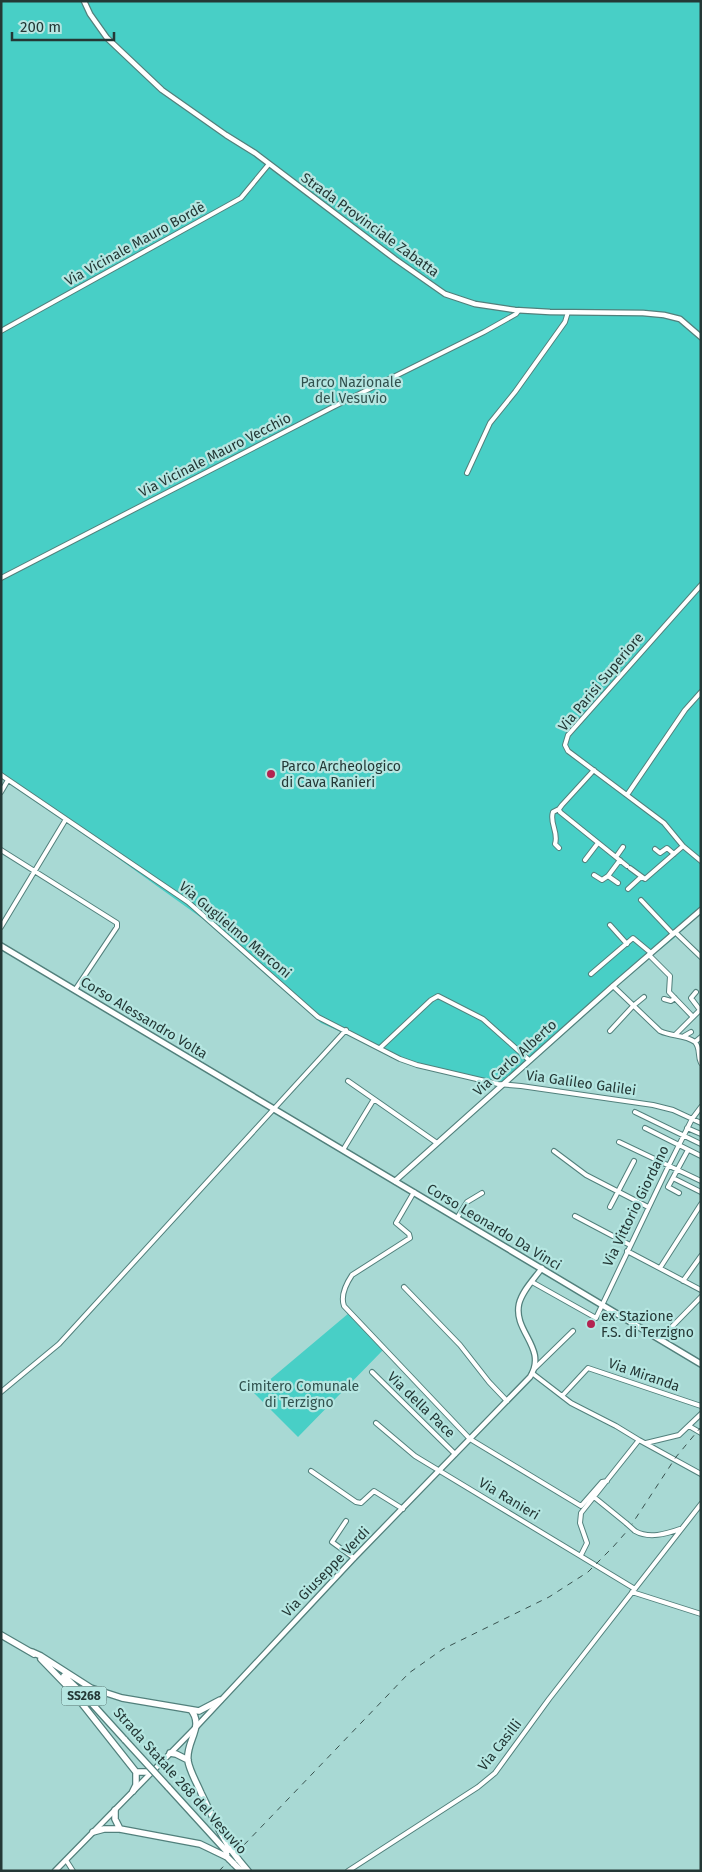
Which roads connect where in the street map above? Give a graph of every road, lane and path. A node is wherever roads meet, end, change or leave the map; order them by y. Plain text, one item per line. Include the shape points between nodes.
1 (84, 1) edge
2 (269, 164) junction
3 (519, 310) junction
4 (568, 312) junction
5 (1, 331) edge
6 (701, 336) edge
7 (467, 473) dead end
8 (1, 578) edge
9 (701, 585) edge
10 (701, 692) edge
11 (594, 770) junction
12 (1, 775) edge
13 (8, 780) junction
14 (1, 792) edge
15 (627, 795) junction
16 (559, 809) junction
17 (66, 819) junction
18 (598, 843) junction
19 (683, 846) junction
20 (623, 847) dead end
21 (559, 848) dead end
22 (655, 849) dead end
23 (1, 850) edge
24 (674, 854) junction
25 (616, 857) junction
26 (700, 859) edge
27 (585, 860) dead end
28 (620, 860) junction
29 (36, 870) junction
30 (594, 875) dead end
31 (608, 876) junction
32 (641, 877) junction
33 (618, 883) dead end
34 (628, 889) dead end
35 (641, 900) dead end
36 (701, 910) edge
37 (610, 925) dead end
38 (1, 927) edge
39 (674, 933) junction
40 (627, 944) junction
41 (1, 946) edge
42 (650, 954) junction
43 (701, 957) edge
44 (591, 974) dead end
45 (613, 986) junction
46 (75, 990) junction
47 (696, 992) dead end
48 (644, 997) dead end
49 (675, 998) junction
50 (664, 999) dead end
51 (633, 1006) junction
52 (684, 1009) junction
53 (681, 1013) dead end
54 (692, 1017) junction
55 (346, 1030) junction
56 (610, 1031) dead end
57 (691, 1032) dead end
58 (675, 1035) junction
59 (684, 1036) junction
60 (701, 1037) edge
61 (695, 1042) junction
62 (380, 1048) junction
63 (530, 1060) junction
64 (701, 1063) edge
65 (348, 1081) dead end
66 (502, 1084) junction
67 (374, 1099) junction
68 (701, 1107) edge
69 (274, 1109) junction
70 (635, 1112) dead end
71 (692, 1119) junction
72 (701, 1123) edge
73 (645, 1128) dead end
74 (687, 1128) junction
75 (701, 1134) edge
76 (683, 1136) junction
77 (619, 1142) dead end
78 (437, 1143) junction
79 (701, 1144) edge
80 (679, 1145) junction
81 (343, 1150) junction
82 (688, 1150) junction
83 (554, 1151) dead end
84 (700, 1155) edge
85 (634, 1161) dead end
86 (668, 1165) junction
87 (678, 1170) junction
88 (673, 1178) junction
89 (395, 1181) junction
90 (701, 1181) edge
91 (619, 1191) junction
92 (414, 1192) junction
93 (701, 1192) edge
94 (482, 1193) dead end
95 (679, 1193) dead end
96 (701, 1204) edge
97 (610, 1207) dead end
98 (648, 1207) junction
99 (575, 1216) dead end
100 (458, 1218) junction
101 (630, 1245) junction
102 (627, 1251) junction
103 (701, 1256) edge
104 (542, 1268) junction
105 (660, 1268) junction
106 (683, 1281) junction
107 (532, 1282) junction
108 (404, 1286) dead end
109 (701, 1290) edge
110 (701, 1298) edge
111 (602, 1304) junction
112 (573, 1331) dead end
113 (660, 1339) junction
114 (701, 1364) edge
115 (533, 1371) junction
116 (372, 1372) dead end
117 (1, 1392) edge
118 (562, 1396) junction
119 (507, 1401) junction
120 (701, 1406) edge
121 (701, 1414) edge
122 (376, 1423) dead end
123 (689, 1426) junction
124 (701, 1433) edge
125 (470, 1439) junction
126 (639, 1440) junction
127 (646, 1443) junction
128 (456, 1454) junction
129 (311, 1471) dead end
130 (439, 1471) junction
131 (701, 1474) edge
132 (607, 1481) junction
133 (594, 1496) junction
134 (701, 1504) edge
135 (403, 1509) junction
136 (696, 1510) junction
137 (701, 1514) edge
138 (346, 1521) dead end
139 (682, 1528) junction
140 (581, 1555) junction
141 (354, 1558) junction
142 (633, 1591) junction
143 (701, 1614) edge
144 (1, 1636) edge
145 (32, 1652) junction
146 (39, 1657) junction
147 (220, 1700) junction
148 (190, 1710) junction
149 (196, 1726) junction
150 (170, 1753) junction
151 (188, 1760) junction
152 (136, 1772) junction
153 (152, 1772) junction
154 (133, 1791) junction
155 (115, 1810) junction
156 (120, 1829) junction
157 (93, 1832) junction
158 (229, 1854) junction
159 (66, 1860) junction
160 (55, 1871) edge
161 (72, 1871) edge
162 (244, 1871) edge
163 (348, 1871) edge

1 - 2 street, Strada Provinciale Zabatta via 107,38 162,90
2 - 3 street, Strada Provinciale Zabatta via 445,294 475,304
2 - 5 street, Via Vicinale Mauro Bordè via 241,198
3 - 4 street, Strada Provinciale Zabatta
3 - 8 street, Via Vicinale Mauro Vecchio via 484,332
4 - 6 street, Strada Provinciale Zabatta via 664,314 680,319
4 - 7 street via 565,322 490,422
9 - 11 street, Via Parisi Superiore via 568,735 565,745 568,751
10 - 15 street
11 - 15 street, Via Parisi Superiore
11 - 16 street
12 - 13 street, Via Guglielmo Marconi
13 - 14 street
13 - 17 street, Via Guglielmo Marconi
15 - 19 street, Via Parisi Superiore via 664,823
16 - 18 street
16 - 21 street via 553,812 552,819 556,829 555,844
17 - 29 street
17 - 55 street, Via Guglielmo Marconi via 188,902 318,1016
18 - 25 street
18 - 27 street
19 - 24 street
19 - 26 street, Via Parisi Superiore
20 - 25 street
22 - 24 street via 660,853 668,846
23 - 29 street
24 - 32 street via 647,878
25 - 28 street
28 - 31 street
28 - 32 street
29 - 38 street
29 - 46 street via 117,923
30 - 31 street via 602,880
31 - 33 street
32 - 34 street
35 - 39 street
36 - 39 street, Via Carlo Alberto
37 - 40 street
39 - 42 street, Via Carlo Alberto
39 - 43 street
40 - 42 street via 634,938
40 - 44 street
41 - 46 main road, Corso Alessandro Volta
42 - 45 street, Via Carlo Alberto
42 - 49 street via 670,976 668,990
45 - 51 street
45 - 63 street, Via Carlo Alberto
46 - 69 main road, Corso Alessandro Volta
47 - 54 street via 691,998 700,1010
48 - 51 street
49 - 50 street via 672,1001
49 - 52 street
51 - 56 street
51 - 58 street via 660,1031
52 - 53 street
52 - 54 street
54 - 58 street
55 - 62 street, Via Guglielmo Marconi
55 - 69 street
57 - 59 street
58 - 59 street
59 - 61 street
60 - 61 street
61 - 64 street
62 - 63 street via 438,996 483,1019
62 - 66 street, Via Galileo Galilei via 417,1065
63 - 66 street, Via Carlo Alberto
65 - 67 street
66 - 71 street, Via Galileo Galilei via 653,1105
66 - 78 street, Via Carlo Alberto
67 - 78 street
67 - 81 street
68 - 71 street, Via Vittorio Giordano
69 - 81 main road, Corso Leonardo Da Vinci
69 - 117 street via 59,1344
70 - 76 street
71 - 72 street, Via Galileo Galilei
71 - 74 street, Via Vittorio Giordano
73 - 80 street
74 - 75 street
74 - 76 street, Via Vittorio Giordano
76 - 79 street
76 - 80 street, Via Vittorio Giordano
77 - 86 street
78 - 89 street, Via Carlo Alberto
80 - 82 street
80 - 86 street, Via Vittorio Giordano
81 - 89 main road, Corso Leonardo Da Vinci
82 - 84 street
82 - 87 street, Via Vittorio Giordano
83 - 91 street via 586,1175
85 - 91 street
86 - 87 street
86 - 98 street, Via Vittorio Giordano
87 - 88 street, Via Vittorio Giordano
87 - 90 street
88 - 93 street
88 - 95 street, Via Vittorio Giordano via 668,1187
89 - 92 main road, Corso Leonardo Da Vinci
91 - 97 street
91 - 98 street
92 - 100 main road, Corso Leonardo Da Vinci
92 - 125 street via 396,1222 410,1234 408,1240 352,1275 347,1282 343,1303
94 - 100 street via 467,1202
96 - 105 street
98 - 101 street, Via Vittorio Giordano
99 - 101 street
100 - 104 main road, Corso Leonardo Da Vinci
101 - 102 street, Via Vittorio Giordano
102 - 105 street
102 - 111 street, Via Vittorio Giordano
103 - 106 street
104 - 107 street
104 - 111 main road, Corso Leonardo Da Vinci
105 - 106 street
106 - 109 street
107 - 111 street via 596,1318
107 - 115 street via 520,1300 518,1311 536,1355
108 - 119 street
110 - 113 street
111 - 113 main road, Corso Leonardo Da Vinci
112 - 115 street
113 - 114 main road, Corso Leonardo Da Vinci
115 - 118 street
115 - 119 street, Via Giuseppe Verdi
116 - 128 street, Via della Pace
118 - 120 street, Via Miranda via 588,1368
118 - 126 street
119 - 125 street, Via Giuseppe Verdi
121 - 123 street
122 - 130 street, Via Ranieri via 409,1452
123 - 124 street
123 - 127 street via 676,1436
125 - 128 street, Via Giuseppe Verdi
125 - 132 street via 581,1506 602,1482
126 - 127 street
126 - 132 street
127 - 131 street
128 - 130 street, Via Giuseppe Verdi
129 - 135 street via 356,1502 361,1503 374,1491
130 - 135 street, Via Giuseppe Verdi
130 - 140 street, Via Ranieri
132 - 133 street
133 - 139 street, bridge via 635,1531 645,1535
133 - 140 street via 581,1513 580,1523 587,1543
134 - 136 street, Via Casilli
135 - 141 street, Via Giuseppe Verdi
136 - 137 street
136 - 139 street, Via Casilli
138 - 141 street via 332,1542
139 - 142 street, Via Casilli
140 - 142 street, Via Ranieri
141 - 147 street, Via Giuseppe Verdi
142 - 143 street, Via Ranieri
142 - 163 street, Via Casilli via 495,1773
144 - 145 highway, Strada Statale 268 del Vesuvio / SS268
145 - 146 highway, Strada Statale 268 del Vesuvio / SS268
145 - 148 highway via 78,1681 106,1694
146 - 152 highway via 72,1691
146 - 158 highway, Strada Statale 268 del Vesuvio / SS268, bridge via 78,1689
147 - 148 highway via 204,1710
147 - 149 street, Via Giuseppe Verdi
148 - 149 highway via 195,1716
149 - 150 street, Via Giuseppe Verdi
149 - 151 highway
150 - 151 highway
150 - 153 street, Via Giuseppe Verdi
151 - 158 highway
152 - 153 highway
152 - 154 highway
153 - 154 street, Via Giuseppe Verdi
154 - 155 street, Via Giuseppe Verdi
155 - 156 highway via 114,1819
155 - 157 street, Via Giuseppe Verdi
156 - 157 highway
156 - 158 highway via 200,1844
157 - 159 street, Via Giuseppe Verdi
158 - 162 highway, bridge
159 - 160 street, Via Giuseppe Verdi
159 - 161 street

